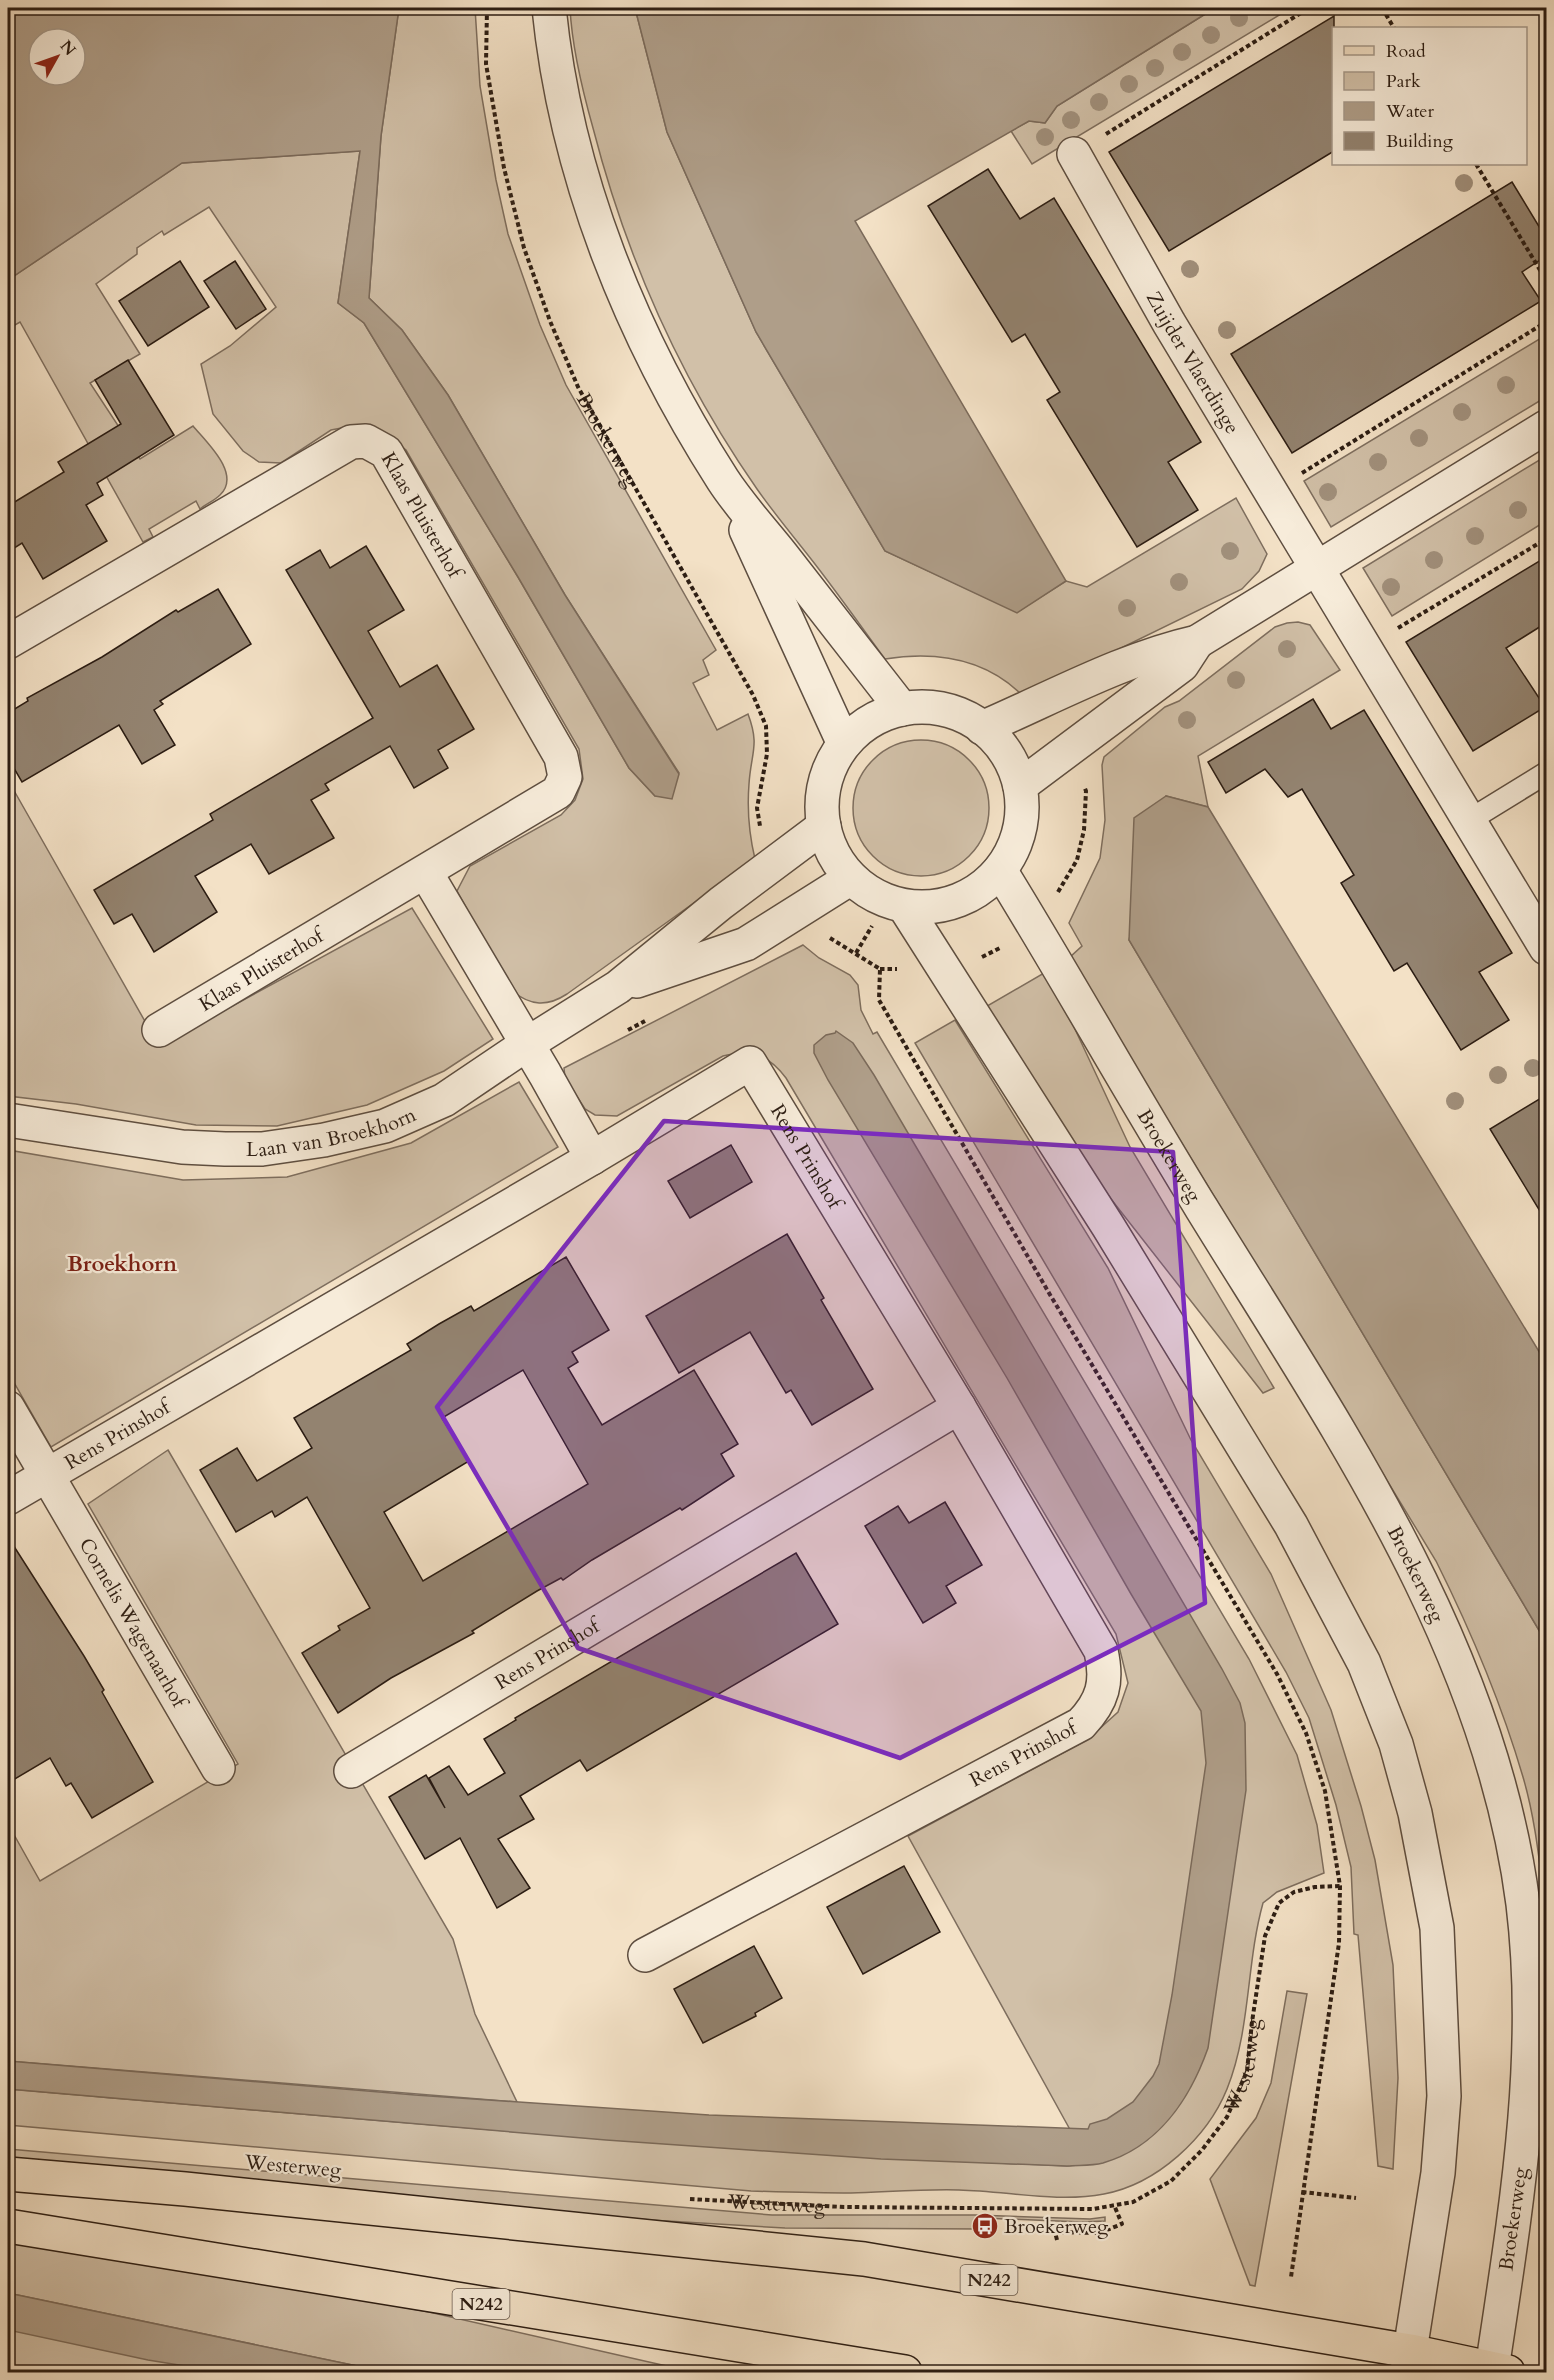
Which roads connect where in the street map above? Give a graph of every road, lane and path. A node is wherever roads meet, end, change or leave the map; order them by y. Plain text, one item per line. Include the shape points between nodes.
1 (487, 8) edge
2 (549, 8) edge
3 (1309, 8) edge
4 (1382, 8) edge
5 (1393, 27) edge
6 (1074, 154) joint
7 (1477, 165) edge
8 (1546, 280) edge
9 (1546, 322) edge
10 (1546, 427) edge
11 (725, 482) junction
12 (1271, 492) junction
13 (1546, 539) edge
14 (1316, 568) junction
15 (8, 642) edge
16 (1197, 642) junction
17 (1365, 649) junction
18 (902, 709) junction
19 (982, 728) junction
20 (844, 744) junction
21 (1071, 748) junction
22 (1546, 773) edge
23 (1020, 786) junction
24 (1468, 821) junction
25 (824, 826) junction
26 (760, 830) dead end
27 (1000, 870) junction
28 (426, 873) junction
29 (851, 878) junction
30 (904, 906) junction
31 (1032, 923) junction
32 (828, 936) dead end
33 (1546, 948) edge
34 (940, 965) junction
35 (618, 987) junction
36 (159, 1030) dead end
37 (527, 1044) junction
38 (8, 1120) edge
39 (592, 1158) junction
40 (959, 1407) junction
41 (8, 1408) edge
42 (47, 1475) junction
43 (8, 1498) edge
44 (218, 1768) dead end
45 (351, 1772) dead end
46 (1341, 1886) junction
47 (645, 1955) dead end
48 (8, 2174) edge
49 (1302, 2192) junction
50 (1356, 2198) dead end
51 (684, 2199) dead end
52 (1114, 2205) junction
53 (8, 2226) edge
54 (1058, 2240) dead end
55 (1291, 2277) dead end
56 (1409, 2362) edge
57 (1497, 2371) edge
58 (905, 2373) edge

1 - 26 path, Broekerweg via 486,64 504,168 524,248 578,387 753,695 766,726 767,754 757,808
2 - 11 street via 553,49 573,147 605,244 634,320
3 - 6 path
4 - 5 path
6 - 12 street, Zuijder Vlaerdinge via 1169,323
7 - 8 path
9 - 12 path
10 - 14 street
11 - 18 street
11 - 20 street
12 - 14 street, Zuijder Vlaerdinge
13 - 17 path
14 - 16 street
14 - 17 street, Zuijder Vlaerdinge
15 - 28 street, Klaas Pluisterhof via 351,442 366,441 386,452 561,757 565,777 558,792
16 - 19 street via 1122,667
16 - 21 street via 1182,665
17 - 24 street, Zuijder Vlaerdinge
18 - 19 street via 933,707 963,716
18 - 20 street via 870,722
19 - 23 street via 1009,758
20 - 25 street via 829,769 822,797
21 - 23 street
21 - 31 path via 1086,791 1084,830 1077,860 1053,900
22 - 24 lane
23 - 27 street via 1022,816 1015,844
24 - 33 street, Zuijder Vlaerdinge
25 - 29 street via 834,857
25 - 35 street, Laan van Broekhorn
27 - 30 street via 967,897 947,905
27 - 31 street, Broekerweg
28 - 36 street, Klaas Pluisterhof
28 - 37 street
29 - 30 street via 875,896
29 - 35 street, Laan van Broekhorn via 746,944
30 - 34 street
31 - 34 path via 985,957
31 - 57 street, Broekerweg via 1338,1430 1403,1546 1452,1646 1489,1746 1511,1832 1530,1979 1520,2179
32 - 46 path via 880,969 879,1000 1053,1301 1277,1674 1306,1733 1325,1791
34 - 56 street via 1108,1226 1286,1516 1364,1663 1396,1744 1415,1813 1437,1928 1444,2096 1438,2173
35 - 37 street, Laan van Broekhorn
37 - 38 street, Laan van Broekhorn via 444,1100 410,1117 324,1140 262,1149 182,1147
37 - 39 street
39 - 40 street, Rens Prinshof via 750,1063
39 - 42 street, Rens Prinshof
40 - 45 street, Rens Prinshof
40 - 47 street, Rens Prinshof via 1101,1651 1105,1669 1101,1698 1081,1724
41 - 42 street, Cornelis Wagenaarhof
42 - 43 street
42 - 44 street, Cornelis Wagenaarhof
46 - 49 path via 1339,1943
46 - 52 path, Westerweg via 1294,1892 1279,1903 1265,1936 1247,2070 1227,2117 1172,2181 1133,2202
48 - 56 main road, Westerweg / N242 via 864,2259
49 - 50 path
49 - 55 path
51 - 52 path, Westerweg via 844,2207 1093,2209
52 - 54 path via 1122,2224 1099,2233 1055,2232
53 - 58 main road, N242
56 - 57 main road, Westerweg / N242

